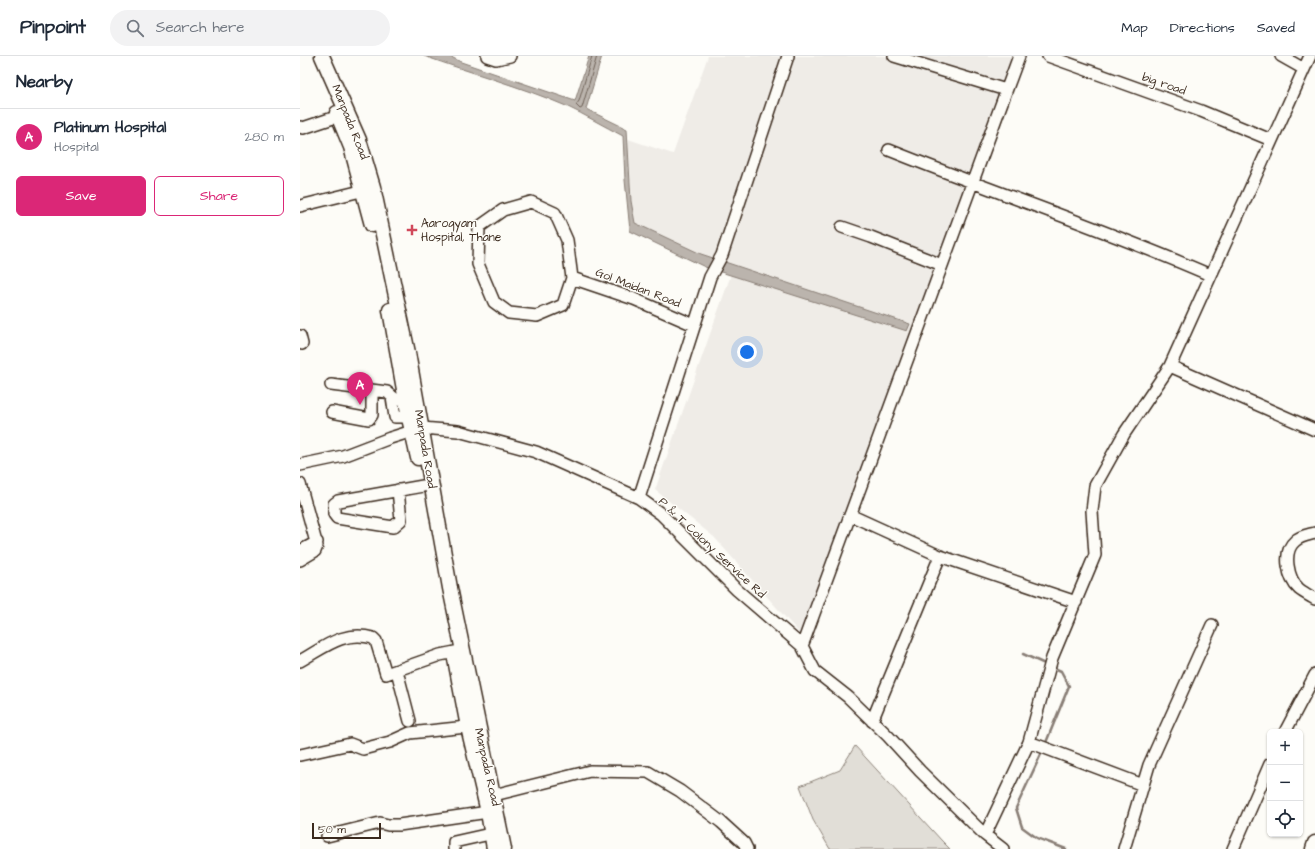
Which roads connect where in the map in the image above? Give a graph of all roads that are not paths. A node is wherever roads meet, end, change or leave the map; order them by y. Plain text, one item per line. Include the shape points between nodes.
1 (487, 56) edge
2 (510, 56) edge
3 (788, 56) edge
4 (894, 56) edge
5 (1019, 56) edge
6 (1048, 56) edge
7 (1281, 56) edge
8 (1310, 56) edge
9 (319, 60) edge
10 (1304, 69) junction
11 (1006, 90) junction
12 (343, 114) junction
13 (300, 127) edge
14 (1271, 140) junction
15 (889, 150) dead end
16 (972, 183) junction
17 (368, 189) junction
18 (300, 206) edge
19 (842, 228) dead end
20 (942, 265) junction
21 (1210, 275) junction
22 (572, 278) junction
23 (694, 325) junction
24 (402, 354) junction
25 (1170, 366) junction
26 (331, 385) dead end
27 (372, 390) junction
28 (399, 398) junction
29 (332, 412) dead end
30 (415, 424) junction
31 (1315, 430) edge
32 (300, 465) edge
33 (300, 484) edge
34 (424, 486) junction
35 (398, 490) junction
36 (639, 498) junction
37 (431, 505) junction
38 (850, 516) junction
39 (305, 521) edge
40 (1315, 533) edge
41 (317, 542) junction
42 (300, 551) edge
43 (940, 556) junction
44 (300, 560) edge
45 (1315, 599) edge
46 (1076, 602) junction
47 (1212, 625) dead end
48 (802, 646) junction
49 (459, 651) junction
50 (300, 661) edge
51 (397, 671) junction
52 (1315, 674) edge
53 (872, 720) junction
54 (410, 721) dead end
55 (473, 726) junction
56 (1287, 729) edge
57 (1030, 742) junction
58 (300, 755) edge
59 (1270, 765) edge
60 (1143, 785) junction
61 (489, 796) junction
62 (492, 812) junction
63 (496, 833) junction
64 (985, 835) junction
65 (327, 836) dead end
66 (1315, 843) edge
67 (454, 849) edge
68 (494, 849) edge
69 (504, 849) edge
70 (747, 849) edge
71 (1002, 849) edge
72 (1124, 849) edge
73 (1233, 849) edge
74 (1313, 849) edge

1 - 2 street via 496,59
3 - 23 street via 722,255 710,277
4 - 11 street
5 - 11 street
6 - 14 street, big road via 1201,111
7 - 10 street
8 - 10 street
9 - 12 main road, Manpada Road
10 - 14 street
11 - 16 street
12 - 13 street
12 - 17 main road, Manpada Road via 366,157
14 - 21 street
15 - 16 street
16 - 20 street
16 - 21 street via 1139,244
17 - 18 street
17 - 24 main road, Manpada Road
19 - 20 street
20 - 38 street
21 - 25 street
22 - 22 street via 567,240 555,213 531,202 503,210 479,227 478,264 494,302 508,313 537,316 563,305
22 - 23 street, Gol Maidan Road via 634,299
23 - 36 street
24 - 28 main road, Manpada Road
24 - 30 main road, Manpada Road
25 - 31 street
25 - 46 street via 1124,434 1095,486 1092,511 1095,555
26 - 27 street
27 - 28 street via 387,392
27 - 29 street via 372,415 369,419
28 - 30 main road, Manpada Road
30 - 32 street, P & T Colony Service Rd via 390,438 342,456
30 - 34 main road, Manpada Road
30 - 36 street, P & T Colony Service Rd via 458,431 536,452
30 - 37 main road, Manpada Road
33 - 39 street
34 - 35 street
34 - 37 main road, Manpada Road
35 - 35 street via 401,520 393,526 337,518 334,514 334,504 338,501
36 - 48 street, P & T Colony Service Rd via 661,514 737,590
37 - 49 main road, Manpada Road
38 - 43 street
38 - 48 street
39 - 41 street
40 - 45 street via 1294,541 1287,565 1289,574 1299,589
41 - 42 street
41 - 44 street via 315,551
43 - 46 street
43 - 53 street
46 - 57 street via 1049,666
47 - 60 street via 1149,765
48 - 53 street via 815,671
49 - 51 street via 440,655
49 - 55 main road, Manpada Road
50 - 51 street via 342,637 369,636 376,641 386,674
51 - 54 street
52 - 56 street
53 - 64 street
55 - 58 street via 410,733 390,742 363,749 350,744
55 - 61 main road, Manpada Road
57 - 60 street
57 - 64 street
59 - 73 street
60 - 72 street
61 - 62 main road, Manpada Road
61 - 70 street via 590,771 648,772 680,791 722,822
62 - 63 main road, Manpada Road
62 - 65 street via 399,825 380,823
63 - 67 street via 454,842
63 - 68 main road, Manpada Road
63 - 69 main road, Manpada Road
64 - 71 street
66 - 74 main road

